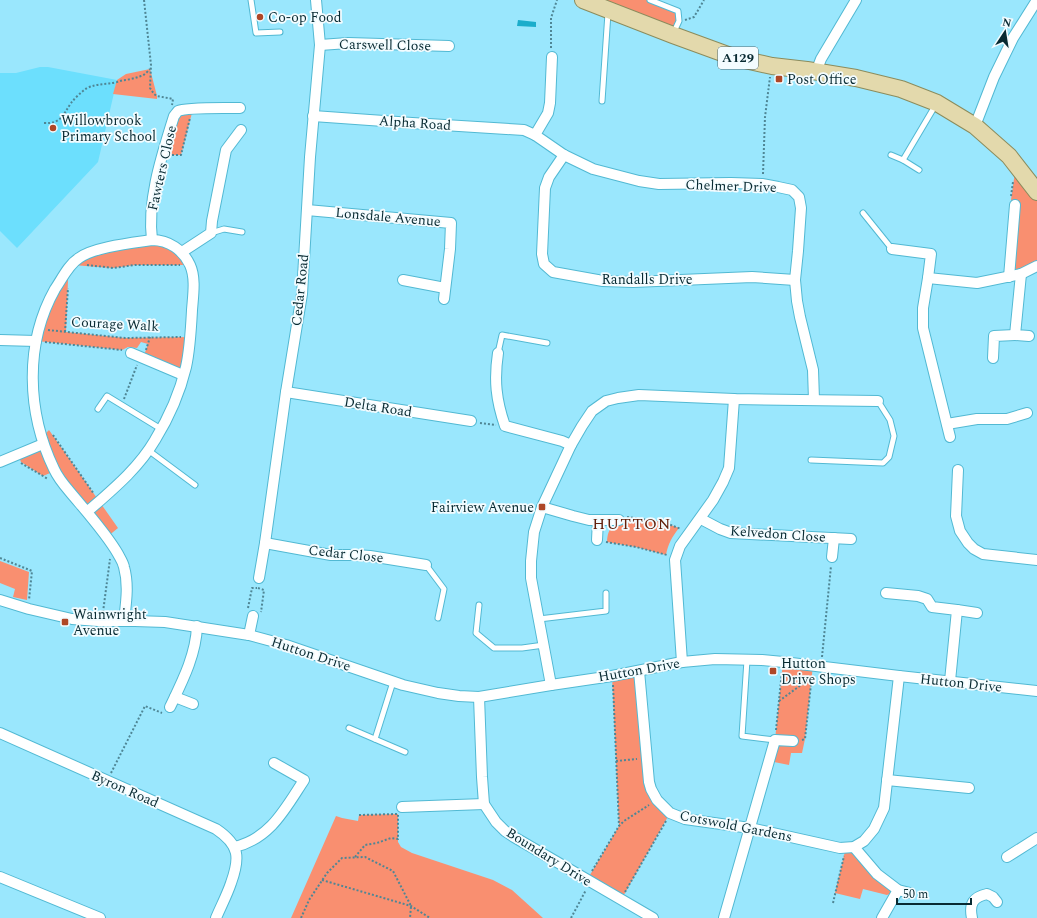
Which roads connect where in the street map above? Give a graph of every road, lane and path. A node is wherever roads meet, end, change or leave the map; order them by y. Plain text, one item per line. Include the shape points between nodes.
1 (144, 0) edge
2 (251, 0) edge
3 (316, 0) edge
4 (557, 0) edge
5 (583, 0) edge
6 (650, 0) edge
7 (704, 0) edge
8 (856, 0) edge
9 (1037, 0) edge
10 (608, 10) junction
11 (676, 28) junction
12 (280, 32) dead end
13 (320, 45) junction
14 (449, 46) dead end
15 (552, 57) joint
16 (772, 66) junction
17 (150, 69) junction
18 (816, 72) junction
19 (602, 101) dead end
20 (937, 103) junction
21 (240, 108) dead end
22 (193, 109) junction
23 (178, 111) junction
24 (313, 116) junction
25 (44, 122) dead end
26 (975, 126) junction
27 (516, 129) joint
28 (241, 130) dead end
29 (535, 135) junction
30 (163, 155) junction
31 (564, 155) junction
32 (892, 155) dead end
33 (903, 160) junction
34 (1016, 165) junction
35 (919, 170) dead end
36 (762, 184) junction
37 (1037, 192) edge
38 (1015, 205) joint
39 (307, 210) junction
40 (863, 213) dead end
41 (242, 232) dead end
42 (211, 233) junction
43 (152, 240) junction
44 (892, 249) joint
45 (182, 252) junction
46 (190, 265) junction
47 (1037, 266) edge
48 (69, 267) junction
49 (1021, 274) junction
50 (1009, 277) junction
51 (928, 278) junction
52 (403, 280) dead end
53 (795, 280) junction
54 (445, 288) junction
55 (444, 299) dead end
56 (39, 329) junction
57 (65, 332) junction
58 (1015, 335) junction
59 (1029, 336) dead end
60 (150, 337) junction
61 (190, 337) junction
62 (0, 340) edge
63 (36, 341) junction
64 (547, 343) dead end
65 (498, 353) joint
66 (138, 356) junction
67 (992, 358) dead end
68 (183, 375) junction
69 (286, 392) junction
70 (734, 399) junction
71 (814, 400) junction
72 (878, 401) joint
73 (121, 405) junction
74 (98, 409) dead end
75 (1027, 413) dead end
76 (471, 421) joint
77 (947, 424) junction
78 (505, 426) junction
79 (161, 429) junction
80 (49, 430) dead end
81 (950, 437) dead end
82 (43, 444) junction
83 (571, 445) junction
84 (148, 450) junction
85 (12, 457) junction
86 (811, 460) dead end
87 (0, 462) edge
88 (958, 470) dead end
89 (195, 485) dead end
90 (64, 486) junction
91 (99, 502) junction
92 (542, 507) junction
93 (87, 512) junction
94 (701, 519) junction
95 (598, 520) junction
96 (619, 520) joint
97 (689, 533) junction
98 (834, 538) junction
99 (851, 539) dead end
100 (598, 540) joint
101 (265, 543) junction
102 (112, 544) junction
103 (676, 557) junction
104 (832, 557) joint
105 (0, 558) edge
106 (1037, 560) edge
107 (426, 565) joint
108 (258, 583) junction
109 (606, 593) dead end
110 (886, 593) dead end
111 (0, 600) edge
112 (479, 605) dead end
113 (29, 609) junction
114 (957, 610) junction
115 (977, 613) dead end
116 (254, 614) junction
117 (438, 618) dead end
118 (539, 619) junction
119 (102, 621) junction
120 (124, 621) junction
121 (196, 626) junction
122 (249, 635) junction
123 (544, 645) junction
124 (747, 660) junction
125 (682, 662) junction
126 (783, 662) junction
127 (817, 665) junction
128 (639, 671) junction
129 (612, 676) junction
130 (899, 676) junction
131 (812, 677) junction
132 (950, 681) junction
133 (393, 682) junction
134 (552, 685) junction
135 (1037, 691) edge
136 (175, 697) junction
137 (479, 697) junction
138 (779, 701) junction
139 (193, 704) dead end
140 (170, 707) joint
141 (349, 728) dead end
142 (0, 733) edge
143 (376, 739) junction
144 (775, 740) junction
145 (793, 741) joint
146 (405, 752) dead end
147 (647, 758) junction
148 (616, 761) junction
149 (274, 763) dead end
150 (888, 780) junction
151 (107, 781) junction
152 (969, 788) dead end
153 (657, 800) junction
154 (484, 804) junction
155 (400, 811) junction
156 (670, 813) junction
157 (359, 816) dead end
158 (619, 826) junction
159 (750, 828) junction
160 (1037, 838) edge
161 (234, 847) junction
162 (850, 847) junction
163 (355, 857) junction
164 (1007, 857) dead end
165 (0, 877) edge
166 (322, 880) junction
167 (587, 880) junction
168 (898, 890) junction
169 (910, 893) dead end
170 (621, 900) junction
171 (997, 902) dead end
172 (833, 903) dead end
173 (411, 906) junction
174 (100, 918) edge
175 (216, 918) edge
176 (301, 918) edge
177 (410, 918) edge
178 (430, 918) edge
179 (571, 918) edge
180 (652, 918) edge
181 (724, 918) edge
182 (882, 918) edge
183 (972, 918) edge

1 - 17 path
2 - 12 lane via 256,33
3 - 13 street, Cedar Road
4 - 15 path via 551,18
5 - 10 main road, A129
6 - 11 lane via 678,11
7 - 11 path via 694,17
8 - 18 street
9 - 26 street via 1013,38
10 - 11 main road, A129
10 - 19 lane
11 - 16 main road, A129 via 736,58
13 - 14 street, Carswell Close via 348,43
13 - 24 street, Cedar Road
15 - 29 street via 548,113
16 - 18 main road, A129
16 - 36 path via 765,117
17 - 23 path via 152,91 157,96 173,99 171,107
17 - 25 path via 139,77 88,88 74,100 60,119 50,123
18 - 20 main road, A129 via 901,89
20 - 26 main road, A129
20 - 33 lane
21 - 22 street, Fawters Close
22 - 23 street, Fawters Close
22 - 30 path via 181,155
23 - 30 street, Fawters Close via 174,116
24 - 27 street, Alpha Road
24 - 39 street, Cedar Road
26 - 34 main road, A129
27 - 29 street, Chelmer Drive
28 - 42 street via 226,150
29 - 31 street, Chelmer Drive
30 - 43 street, Fawters Close via 151,208
31 - 36 street, Chelmer Drive via 593,170 659,184
31 - 53 street, Randalls Drive via 549,177 545,188 542,254 544,264 553,272 603,281 632,282 752,277
32 - 33 lane
33 - 35 lane
34 - 37 main road, A129
34 - 38 path via 1011,200
36 - 53 street, Chelmer Drive via 792,190 799,197 801,208
38 - 50 street
39 - 54 street, Lonsdale Avenue via 451,223
39 - 69 street, Cedar Road via 302,294
40 - 44 lane
41 - 42 lane via 224,230
42 - 45 street
43 - 45 street via 166,242
43 - 48 street via 90,253
44 - 51 street via 931,254
45 - 46 street
46 - 48 path
46 - 61 street via 194,286
47 - 49 street
48 - 56 street via 49,300
48 - 57 path
49 - 50 street
49 - 58 street
50 - 51 street via 977,283
51 - 77 street via 923,328
52 - 54 street
53 - 71 street, Chelmer Drive via 800,317 813,370
54 - 55 street, Lonsdale Avenue
56 - 57 path, Courage Walk
56 - 63 street
57 - 60 path, Courage Walk via 125,338
58 - 59 street
58 - 67 street via 994,336
60 - 61 path, Courage Walk
60 - 66 path
61 - 68 street
62 - 63 street
63 - 66 path, Courage Walk via 122,350
63 - 82 street via 32,379
64 - 65 lane via 502,335
65 - 78 street via 495,371 496,393
66 - 68 street
66 - 73 path
68 - 79 street via 178,393
69 - 76 street, Delta Road
69 - 101 street, Cedar Road
70 - 71 street
70 - 83 street via 639,395 606,401 592,411
70 - 94 street via 729,468
71 - 72 street
72 - 86 lane via 890,420 894,436 890,457 883,463
73 - 74 lane via 107,396
73 - 79 lane
75 - 77 street via 1007,419 977,419
76 - 78 path
77 - 81 street
78 - 83 street via 562,440
79 - 84 street
80 - 91 path
82 - 85 street
82 - 90 street
83 - 92 street
84 - 89 lane
84 - 91 street via 123,481
85 - 87 street
85 - 90 path
88 - 106 street via 956,516 960,530 968,543 982,554
90 - 93 street
91 - 93 street
92 - 95 street via 589,520
92 - 118 street via 534,532 531,561 531,578
93 - 102 street
94 - 97 street
94 - 98 street, Kelvedon Close via 731,534
95 - 96 street
95 - 100 street
96 - 97 path via 627,517 663,522
97 - 103 street
98 - 99 street, Kelvedon Close
98 - 104 street, Kelvedon Close
100 - 103 path
101 - 107 street, Cedar Close via 331,555 370,556
101 - 108 street, Cedar Road
102 - 119 path
102 - 120 street via 124,565 127,579
103 - 125 street
104 - 127 path
105 - 113 path via 32,571
107 - 117 lane via 444,589
108 - 116 path via 252,588 247,611
108 - 116 path via 264,590 260,614
109 - 118 lane via 606,610
110 - 114 street via 918,596 927,599 932,607
111 - 113 street, Hutton Drive
112 - 123 lane via 476,633 494,648
113 - 119 street, Hutton Drive via 72,619
114 - 115 street
114 - 132 street
116 - 122 street
118 - 123 street
119 - 120 street, Hutton Drive
120 - 121 street, Hutton Drive
121 - 122 street, Hutton Drive
121 - 136 street via 192,656
122 - 133 street, Hutton Drive
123 - 134 street
124 - 125 street, Hutton Drive
124 - 126 street, Hutton Drive
124 - 144 lane via 742,736
125 - 128 street, Hutton Drive
126 - 127 street, Hutton Drive
126 - 138 path
127 - 130 street, Hutton Drive
127 - 131 path
128 - 129 street, Hutton Drive
128 - 147 street, Cotswold Gardens
129 - 134 street, Hutton Drive
129 - 148 path
130 - 132 street, Hutton Drive
130 - 150 street
131 - 138 path
131 - 145 path via 805,739
132 - 135 street, Hutton Drive
133 - 137 street, Hutton Drive via 438,693
133 - 143 lane
134 - 137 street, Hutton Drive
136 - 139 street
136 - 140 street
137 - 154 street, Boundary Drive
138 - 144 path
140 - 151 path via 166,715 145,706
141 - 143 lane
142 - 151 street, Byron Road
143 - 146 lane
144 - 145 street
144 - 159 street
147 - 148 path
147 - 153 street, Cotswold Gardens via 649,782
148 - 158 path
149 - 161 street via 304,780 270,828 244,845
150 - 152 street
150 - 162 street via 884,808 874,829 864,841
151 - 161 street, Byron Road via 216,829 230,840
153 - 156 street, Cotswold Gardens
153 - 158 path
154 - 155 street
154 - 167 street, Boundary Drive via 496,822 514,838
155 - 157 path
155 - 163 path via 398,839 391,838 365,845
156 - 159 street, Cotswold Gardens via 685,819
156 - 170 path
158 - 167 path
159 - 162 street, Cotswold Gardens via 840,848
159 - 181 street
160 - 164 street
161 - 175 street, Byron Road via 236,869
162 - 168 street via 877,874
162 - 172 path
163 - 166 path via 342,858
163 - 173 path via 365,857 393,872
165 - 174 street
166 - 173 path
166 - 176 path
167 - 170 street, Boundary Drive
167 - 179 path via 586,889
168 - 169 street
168 - 182 street
170 - 180 street, Boundary Drive
171 - 183 street via 988,894 979,896 970,910
173 - 177 path
173 - 178 path

